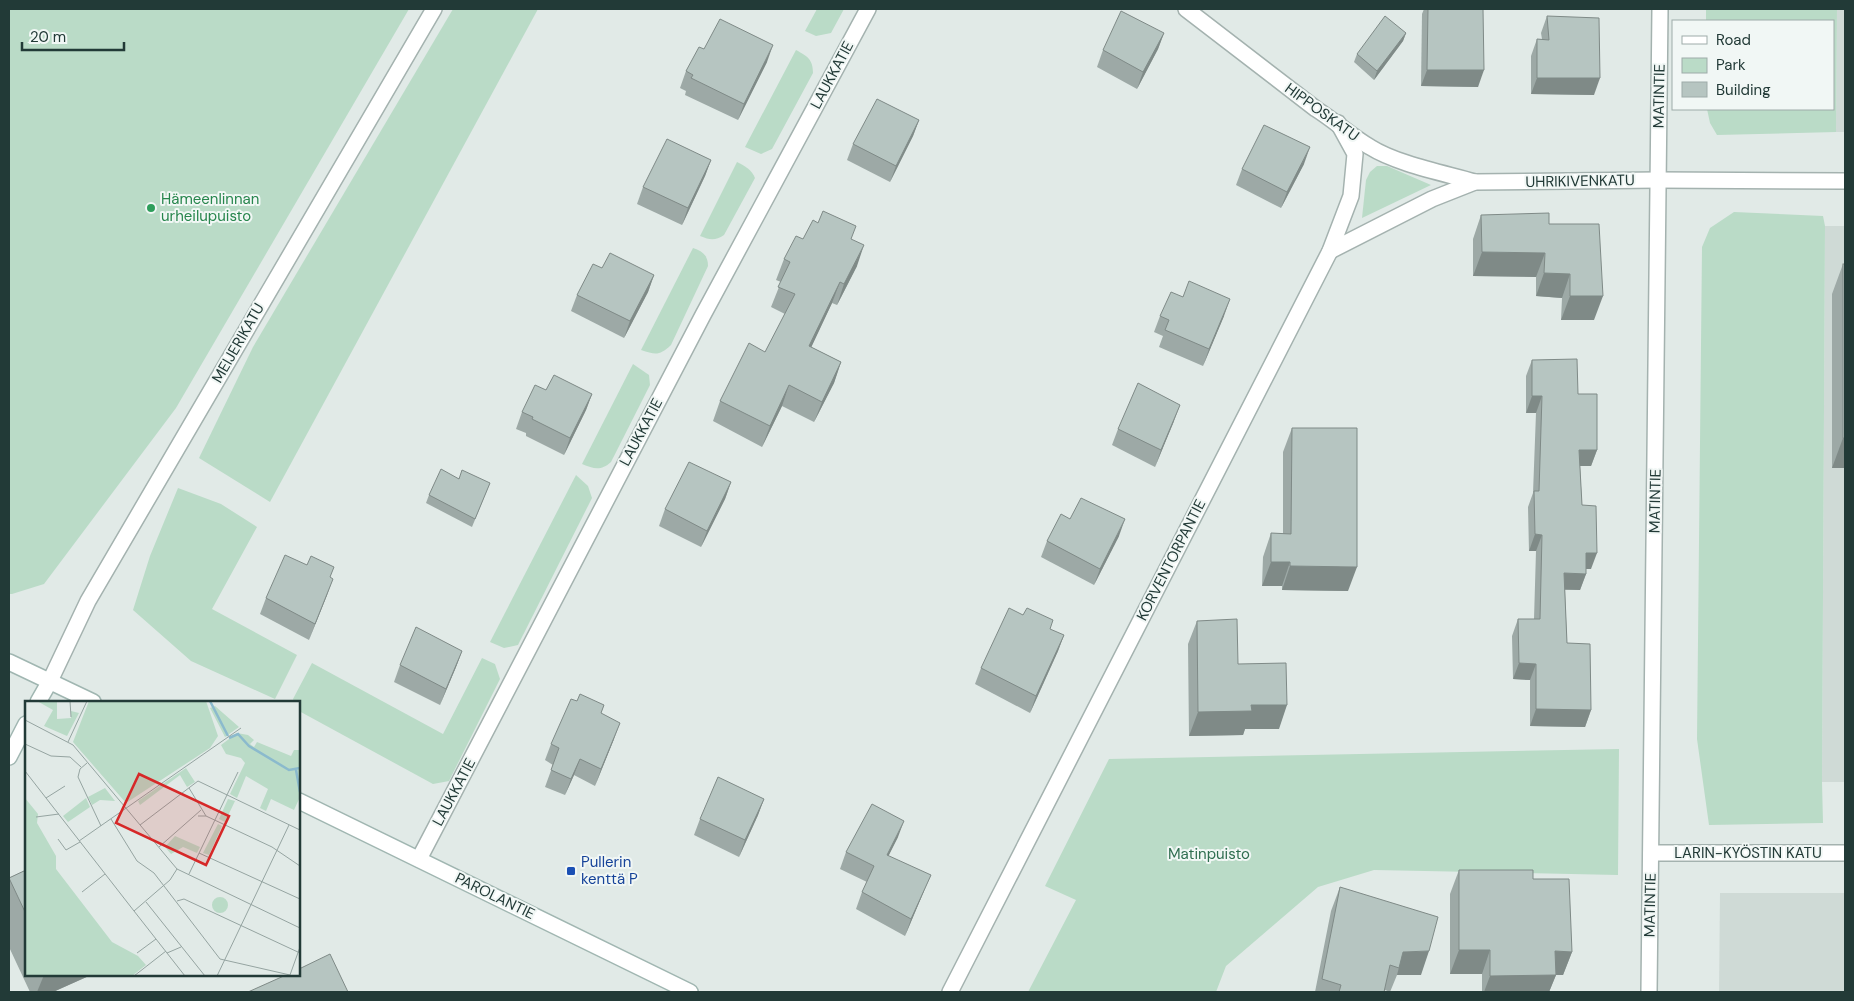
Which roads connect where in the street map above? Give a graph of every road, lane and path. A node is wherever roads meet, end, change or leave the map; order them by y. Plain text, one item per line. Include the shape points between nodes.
1 (434, 9) edge
2 (868, 9) edge
3 (1186, 9) edge
4 (1660, 9) edge
5 (1338, 123) junction
6 (1658, 180) junction
7 (1845, 181) edge
8 (1475, 182) junction
9 (1330, 251) junction
10 (9, 662) edge
11 (50, 681) junction
12 (39, 701) edge
13 (91, 701) edge
14 (25, 726) edge
15 (9, 757) edge
16 (300, 801) edge
17 (1845, 853) edge
18 (1651, 854) junction
19 (419, 858) junction
20 (690, 992) edge
21 (950, 992) edge
22 (1649, 992) edge

1 - 11 street, MEIJERIKATU via 88,601
2 - 19 street, LAUKKATIE via 702,314
3 - 5 street, HIPPOSKATU
4 - 6 street, MATINTIE
5 - 8 street, HIPPOSKATU via 1370,147 1408,163
5 - 9 street, KORVENTORPANTIE via 1355,154 1351,196
6 - 7 street, UHRIKIVENKATU
6 - 8 street, UHRIKIVENKATU
6 - 18 street, MATINTIE
8 - 9 street, UHRIKIVENKATU via 1432,199
9 - 21 street, KORVENTORPANTIE
10 - 11 street
11 - 12 street, MEIJERIKATU
11 - 13 street
14 - 15 street
16 - 19 street, PAROLANTIE
17 - 18 street, LARIN-KYÖSTIN KATU
18 - 22 street, MATINTIE
19 - 20 street, PAROLANTIE

